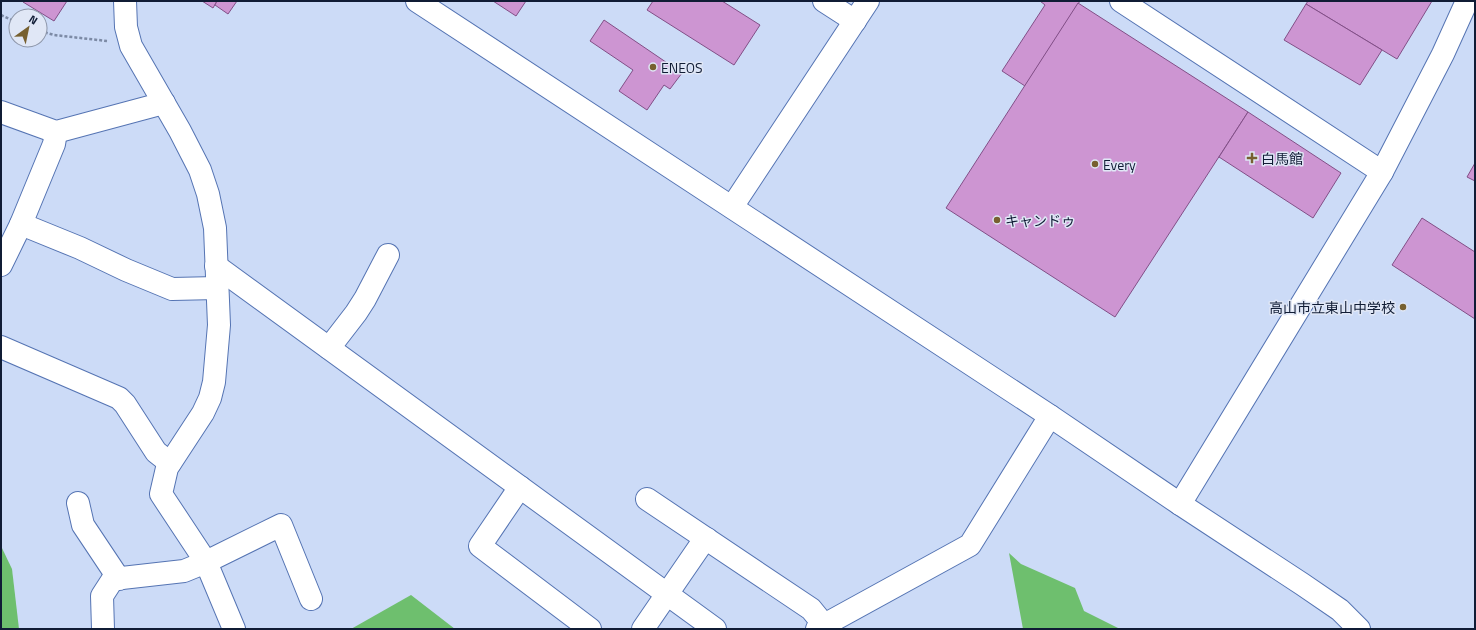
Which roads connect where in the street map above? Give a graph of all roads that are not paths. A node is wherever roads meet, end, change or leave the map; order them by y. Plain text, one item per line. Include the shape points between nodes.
1 (125, 1) edge
2 (824, 1) edge
3 (868, 1) edge
4 (1120, 1) edge
5 (1466, 1) edge
6 (430, 4) edge
7 (855, 21) junction
8 (164, 103) junction
9 (1, 112) edge
10 (56, 132) junction
11 (1382, 172) junction
12 (732, 207) junction
13 (21, 224) junction
14 (388, 255) dead end
15 (1, 265) edge
16 (216, 266) junction
17 (217, 288) junction
18 (1, 346) edge
19 (329, 348) junction
20 (1050, 416) junction
21 (170, 463) junction
22 (520, 487) junction
23 (647, 499) dead end
24 (78, 503) dead end
25 (1180, 504) junction
26 (707, 539) junction
27 (206, 562) junction
28 (119, 578) junction
29 (667, 594) junction
30 (311, 599) dead end
31 (820, 627) edge
32 (103, 629) edge
33 (234, 629) edge
34 (590, 629) edge
35 (643, 629) edge
36 (715, 629) edge
37 (1358, 629) edge

1 - 8 street via 130,46
2 - 7 street
3 - 7 street
4 - 11 street
5 - 11 street
6 - 12 street
7 - 12 street
8 - 10 street
8 - 16 street via 200,170 208,194 215,228
9 - 10 street
10 - 13 street via 54,144
11 - 25 street
12 - 20 street
13 - 15 street
13 - 17 street via 172,289
14 - 19 street via 356,314
16 - 17 street
16 - 19 street
17 - 21 street via 216,361 210,398
18 - 21 street via 119,398 156,452
19 - 22 street
20 - 25 street
20 - 31 street via 970,545
21 - 27 street via 161,494
22 - 29 street
22 - 34 street via 480,546
23 - 26 street
24 - 28 street via 82,525
25 - 37 street via 1309,588 1340,610
26 - 29 street
26 - 31 street via 811,609
27 - 28 street via 184,571
27 - 30 street via 281,525
27 - 33 street
28 - 32 street via 113,579 102,596
29 - 35 street
29 - 36 street

